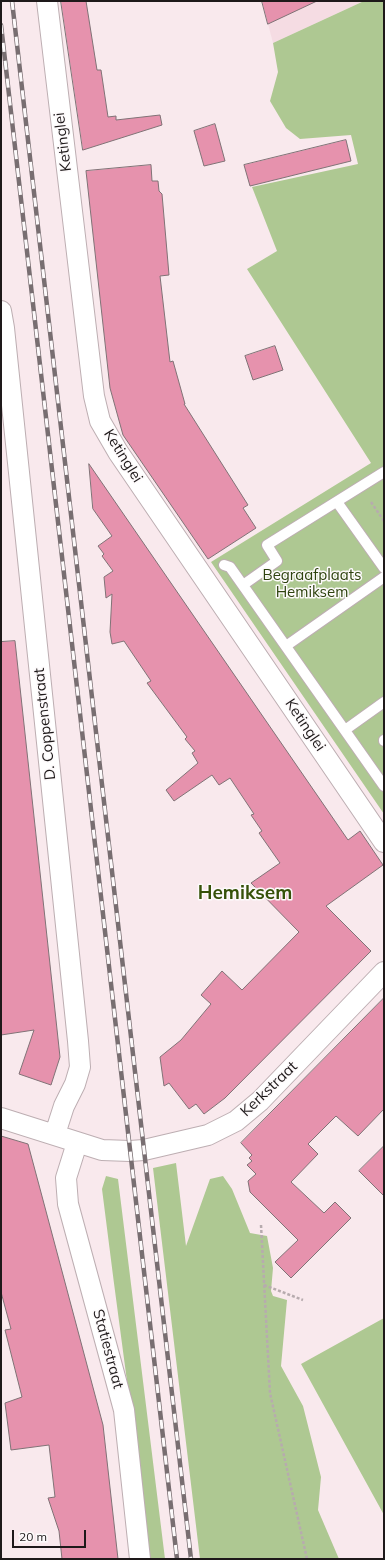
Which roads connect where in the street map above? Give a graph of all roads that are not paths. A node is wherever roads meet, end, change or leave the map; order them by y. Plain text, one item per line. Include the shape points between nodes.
1 (47, 1) edge
2 (1, 311) edge
3 (384, 472) edge
4 (337, 502) junction
5 (224, 564) dead end
6 (384, 568) edge
7 (384, 577) edge
8 (243, 585) junction
9 (286, 646) junction
10 (384, 702) edge
11 (345, 730) junction
12 (384, 786) edge
13 (384, 842) edge
14 (384, 972) edge
15 (1, 1118) edge
16 (55, 1134) junction
17 (77, 1143) junction
18 (140, 1559) edge

1 - 13 street, Ketinglei via 94,396 100,421 118,452
2 - 16 street, D. Coppenstraat via 80,1068
3 - 4 lane
4 - 6 lane
4 - 8 lane via 267,545 277,561
5 - 8 lane via 230,567
7 - 9 lane
8 - 9 lane
9 - 11 lane
10 - 11 lane
11 - 12 lane
14 - 17 street, Kerkstraat via 260,1100 236,1121 208,1135 144,1150 102,1150
15 - 16 street, Kerkstraat
16 - 17 street, Kerkstraat
17 - 18 street, Statiestraat via 66,1178 68,1204 124,1410

